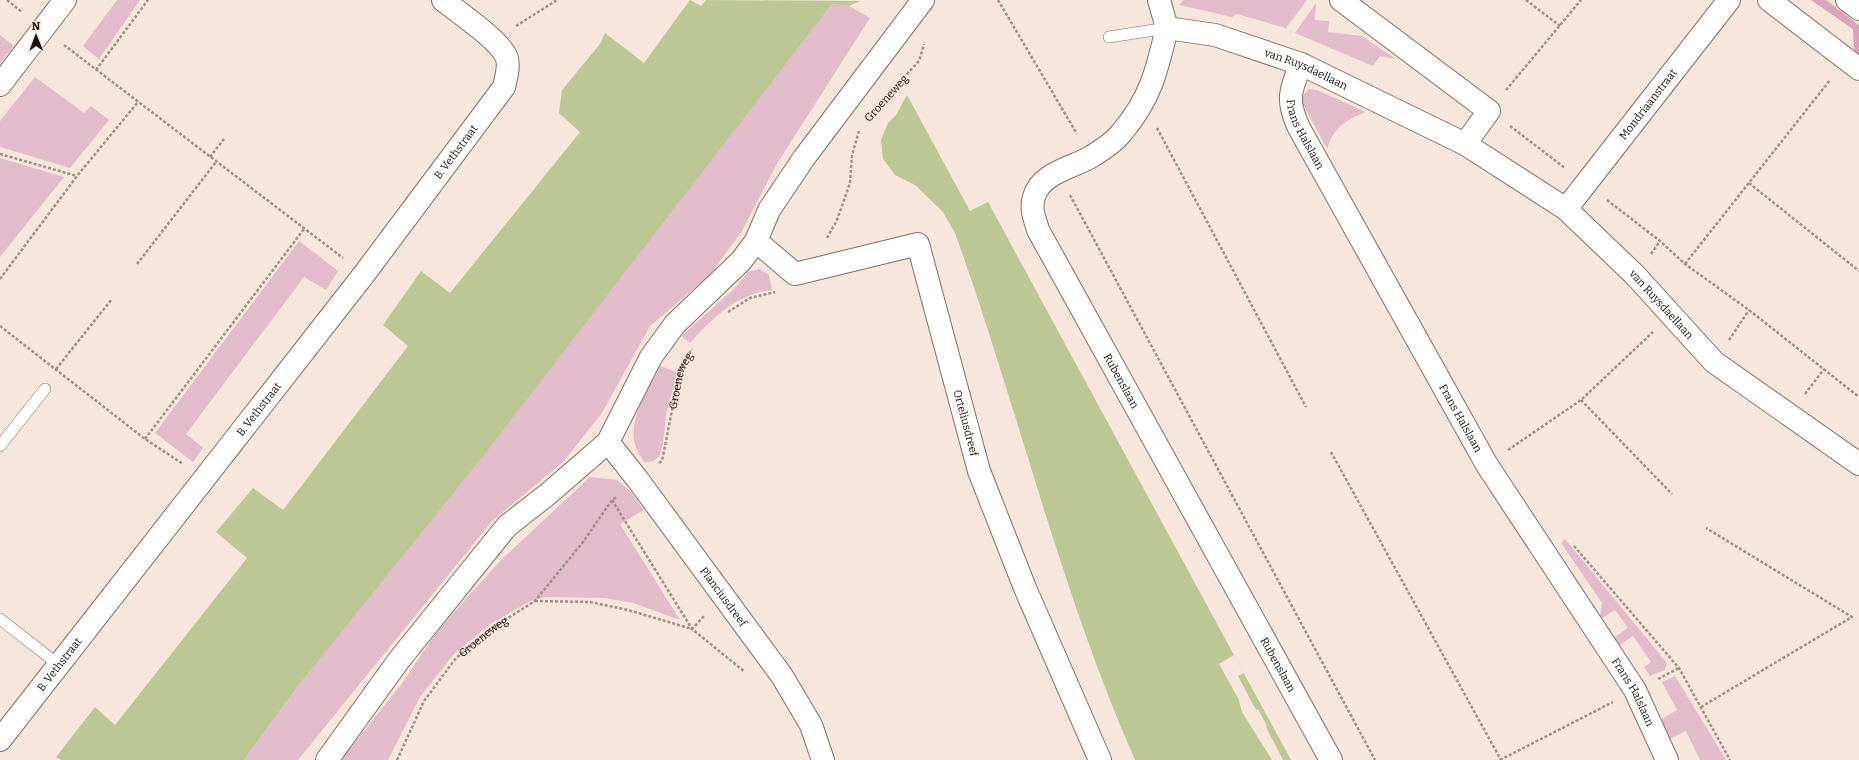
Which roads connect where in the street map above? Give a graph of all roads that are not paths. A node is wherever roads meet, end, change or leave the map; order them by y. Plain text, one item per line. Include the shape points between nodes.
1 (65, 0) edge
2 (443, 0) edge
3 (923, 0) edge
4 (1159, 0) edge
5 (1341, 0) edge
6 (1729, 0) edge
7 (1769, 0) edge
8 (1847, 0) edge
9 (1859, 9) edge
10 (1167, 28) junction
11 (1109, 37) dead end
12 (1301, 64) junction
13 (1852, 64) edge
14 (0, 85) edge
15 (1465, 144) junction
16 (1566, 209) junction
17 (756, 241) junction
18 (45, 389) dead end
19 (608, 442) junction
20 (0, 446) edge
21 (1859, 464) edge
22 (0, 619) edge
23 (59, 665) junction
24 (0, 740) edge
25 (326, 760) edge
26 (824, 760) edge
27 (1100, 760) edge
28 (1331, 760) edge
29 (1667, 760) edge

1 - 14 street
2 - 23 street, B. Vethstraat via 496,43 507,57 504,87 365,273
3 - 17 street via 804,158 769,210
4 - 10 street
5 - 15 street via 1488,111
6 - 16 street, Mondriaanstraat
7 - 13 street
8 - 9 street
10 - 11 lane
10 - 12 street, van Ruysdaellaan via 1215,35
10 - 28 street, Rubenslaan via 1156,76 1143,103 1122,134 1090,157 1058,172 1041,184 1034,197 1032,211 1038,230
12 - 15 street, van Ruysdaellaan
12 - 29 street, Frans Halslaan via 1290,90 1291,111 1487,465 1635,690
15 - 16 street, van Ruysdaellaan
16 - 21 street, van Ruysdaellaan via 1635,275 1714,362
17 - 19 street via 741,261 675,324 651,357
17 - 27 street, Orteliusdreef via 795,274 918,244 979,470 1025,588
18 - 20 lane
19 - 25 street via 507,526 398,660
19 - 26 street, Planciusdreef via 782,676 811,725
22 - 23 lane
23 - 24 street, B. Vethstraat

